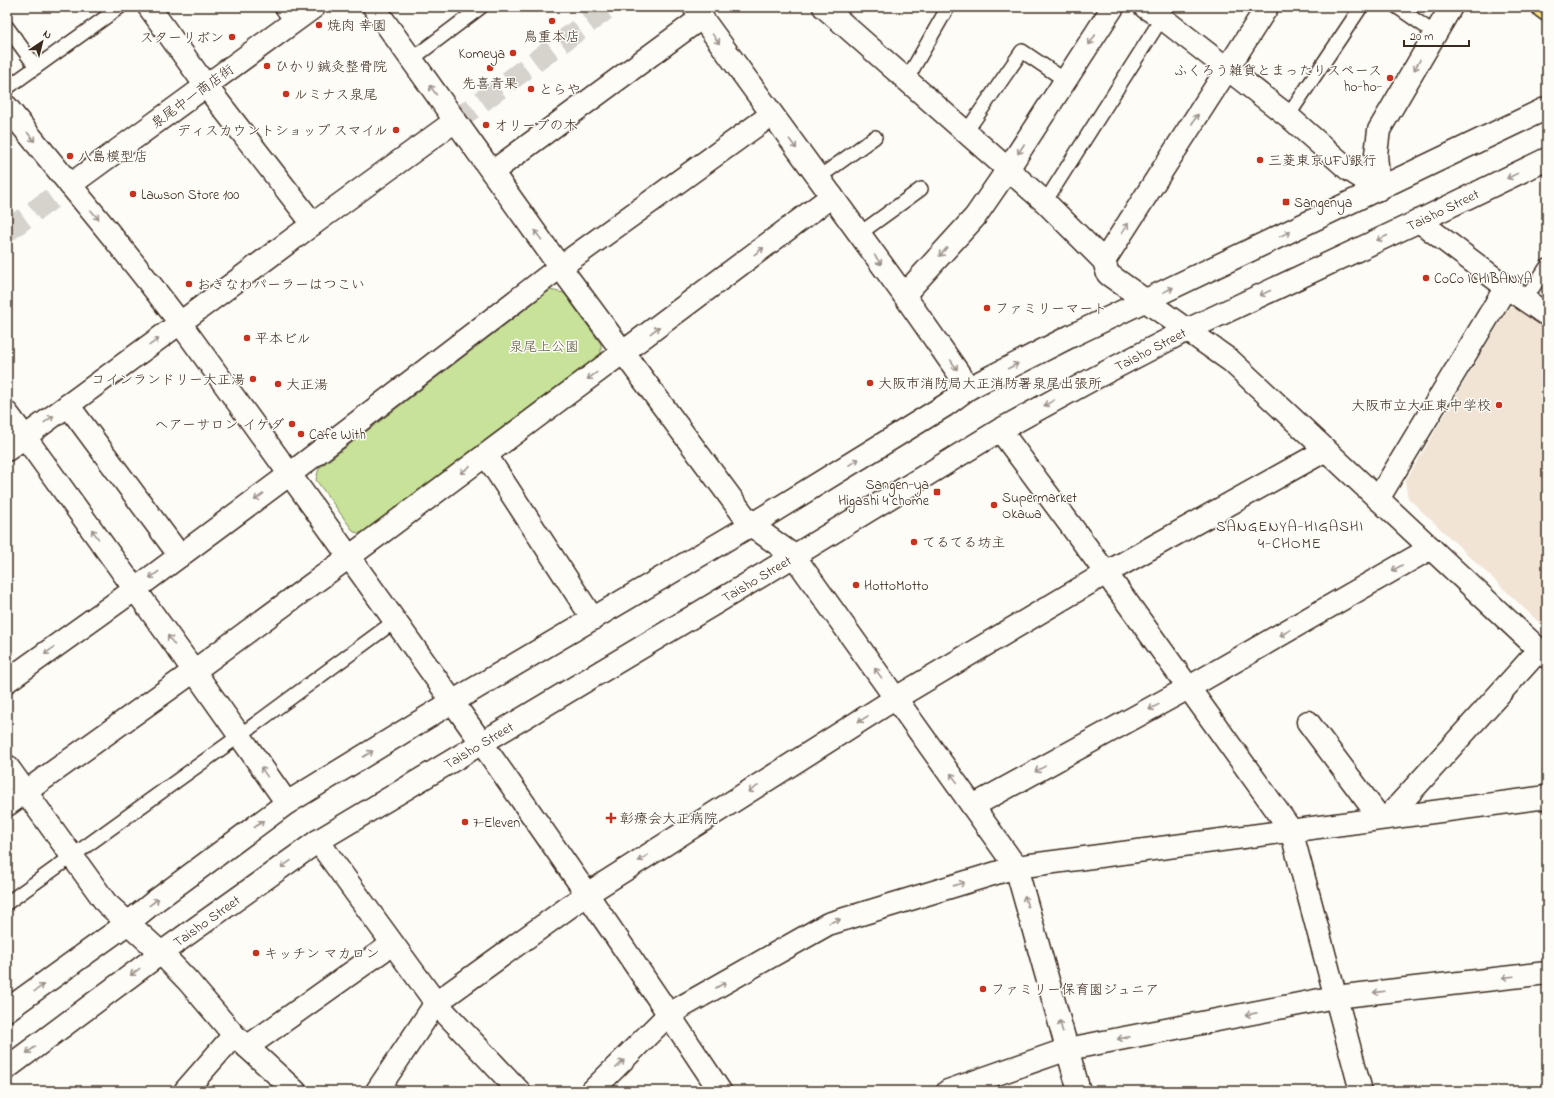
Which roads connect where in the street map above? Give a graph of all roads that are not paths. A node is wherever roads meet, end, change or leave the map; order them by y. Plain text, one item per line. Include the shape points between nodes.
1 (120, 7) edge
2 (149, 7) edge
3 (314, 7) edge
4 (374, 7) edge
5 (481, 7) edge
6 (948, 7) edge
7 (1113, 7) edge
8 (1267, 7) edge
9 (1361, 7) edge
10 (1397, 7) edge
11 (1451, 7) edge
12 (1543, 7) edge
13 (830, 9) edge
14 (1547, 10) edge
15 (697, 12) edge
16 (1153, 12) edge
17 (286, 15) edge
18 (7, 27) edge
19 (1436, 34) junction
20 (412, 59) junction
21 (36, 66) junction
22 (1228, 69) junction
23 (907, 79) junction
24 (1065, 80) junction
25 (206, 86) junction
26 (7, 88) edge
27 (7, 107) edge
28 (1547, 108) edge
29 (771, 115) junction
30 (1288, 116) junction
31 (455, 121) junction
32 (966, 132) junction
33 (875, 137) dead end
34 (1547, 159) edge
35 (1008, 169) junction
36 (492, 172) junction
37 (818, 178) junction
38 (70, 186) junction
39 (921, 189) dead end
40 (1379, 189) junction
41 (832, 196) junction
42 (1044, 202) junction
43 (1418, 221) junction
44 (313, 224) junction
45 (859, 234) junction
46 (1104, 261) junction
47 (560, 266) junction
48 (1547, 266) edge
49 (1542, 284) edge
50 (1506, 287) junction
51 (904, 295) junction
52 (1525, 300) junction
53 (1146, 301) junction
54 (1547, 315) edge
55 (180, 323) junction
56 (1187, 330) junction
57 (624, 353) junction
58 (969, 388) junction
59 (68, 405) junction
60 (7, 413) edge
61 (1000, 430) junction
62 (25, 437) junction
63 (7, 450) edge
64 (1326, 450) junction
65 (486, 455) junction
66 (290, 474) junction
67 (1378, 499) junction
68 (751, 525) junction
69 (1431, 548) junction
70 (180, 556) junction
71 (794, 556) junction
72 (349, 557) junction
73 (1106, 574) junction
74 (134, 590) junction
75 (593, 619) junction
76 (395, 621) junction
77 (1543, 654) edge
78 (194, 671) junction
79 (7, 681) edge
80 (1188, 688) junction
81 (896, 698) junction
82 (452, 702) junction
83 (1308, 722) dead end
84 (239, 736) junction
85 (482, 744) junction
86 (7, 766) edge
87 (25, 792) junction
88 (1547, 797) edge
89 (287, 803) junction
90 (7, 805) edge
91 (973, 806) junction
92 (1384, 818) junction
93 (1291, 830) junction
94 (318, 841) junction
95 (72, 857) junction
96 (1016, 867) junction
97 (587, 894) junction
98 (7, 903) edge
99 (128, 923) junction
100 (392, 944) junction
101 (161, 953) junction
102 (1547, 973) edge
103 (1335, 997) junction
104 (436, 1003) junction
105 (7, 1010) edge
106 (669, 1014) junction
107 (241, 1041) junction
108 (1068, 1049) junction
109 (7, 1068) edge
110 (291, 1090) edge
111 (184, 1091) edge
112 (377, 1091) edge
113 (519, 1091) edge
114 (592, 1091) edge
115 (720, 1091) edge
116 (948, 1091) edge
117 (1078, 1091) edge
118 (1361, 1091) edge

1 - 21 lane
2 - 25 street
3 - 17 street, 泉尾中一商店街
4 - 20 street
5 - 20 lane
6 - 23 lane
7 -> 24 street
8 - 22 street
9 - 30 lane
10 - 19 lane
11 - 19 street
12 - 14 main road
13 - 23 street
15 -> 29 street
15 - 36 street
16 - 22 street
16 - 42 lane
17 - 25 street, 泉尾中一商店街
18 - 21 lane
19 -> 40 street via 1379,130 1376,154
31 -> 20 street
21 - 26 lane
22 - 30 street
46 -> 22 street
23 - 32 street
24 - 32 lane via 1022,51
24 -> 35 street
25 - 38 street, 泉尾中一商店街
25 - 44 street
27 -> 38 street
28 - 40 street
29 -> 37 street
29 - 47 street
30 - 40 street via 1348,169
31 - 36 street
31 - 44 street
32 - 35 street
33 - 37 lane
34 -> 43 street, Taisho Street
35 - 42 street
35 -> 51 street via 975,217
47 -> 36 street
37 - 41 street
38 -> 55 street
39 - 45 lane
53 -> 40 street
41 - 45 street
57 -> 41 street
42 - 46 street
43 - 50 street
43 -> 56 street, Taisho Street
44 - 55 street
45 -> 51 street
46 - 53 street via 1108,274
47 - 57 street
47 - 66 street
48 - 49 lane
49 - 52 lane
50 - 52 street
50 - 67 street
51 -> 58 street
52 - 54 street
53 - 56 street
58 -> 53 street
59 -> 55 street
55 - 66 street
56 -> 61 street, Taisho Street
56 - 64 street via 1231,361
57 -> 65 street
57 - 68 street
68 -> 58 street via 940,409
62 -> 59 street
59 - 70 street
60 - 62 street
61 - 71 street, Taisho Street
61 - 73 street
62 - 63 street
74 -> 62 street
64 - 67 street
64 - 73 street
65 -> 72 street
65 - 75 street
66 -> 70 street
66 - 72 street
67 - 69 street
68 - 71 street
68 - 75 street
69 - 77 street
69 -> 80 street
70 -> 74 street
81 -> 71 street
71 - 85 street, Taisho Street
72 - 76 street
72 - 78 street
73 - 80 street
73 - 81 street
78 -> 74 street
74 -> 79 street
75 - 82 street
76 - 82 street
76 - 84 lane
77 - 92 street
78 - 84 street
78 - 87 street
80 -> 91 street
80 - 93 street
91 -> 81 street
81 -> 97 street
82 - 85 street
89 -> 82 street
83 - 92 street
89 -> 84 street
84 - 95 lane
85 - 94 street, Taisho Street
85 - 97 street
86 - 87 street
87 - 90 street
87 - 95 street
88 - 92 street
99 -> 89 street
91 - 96 street
92 - 93 street
93 - 96 street
93 - 103 street
94 - 100 street
94 -> 101 street, Taisho Street
95 - 98 lane
95 - 99 street via 106,903
106 -> 96 street via 828,924
108 -> 96 street
97 - 104 street
97 - 106 street
99 - 101 street
105 -> 99 street
100 - 104 street
100 - 107 street
101 - 107 street
101 -> 109 street, Taisho Street
102 -> 103 street
103 -> 108 street
103 - 118 street
104 - 112 street
104 - 113 street
114 -> 106 street
106 - 115 street
107 - 110 street
107 - 111 street
108 - 116 street
108 - 117 street

